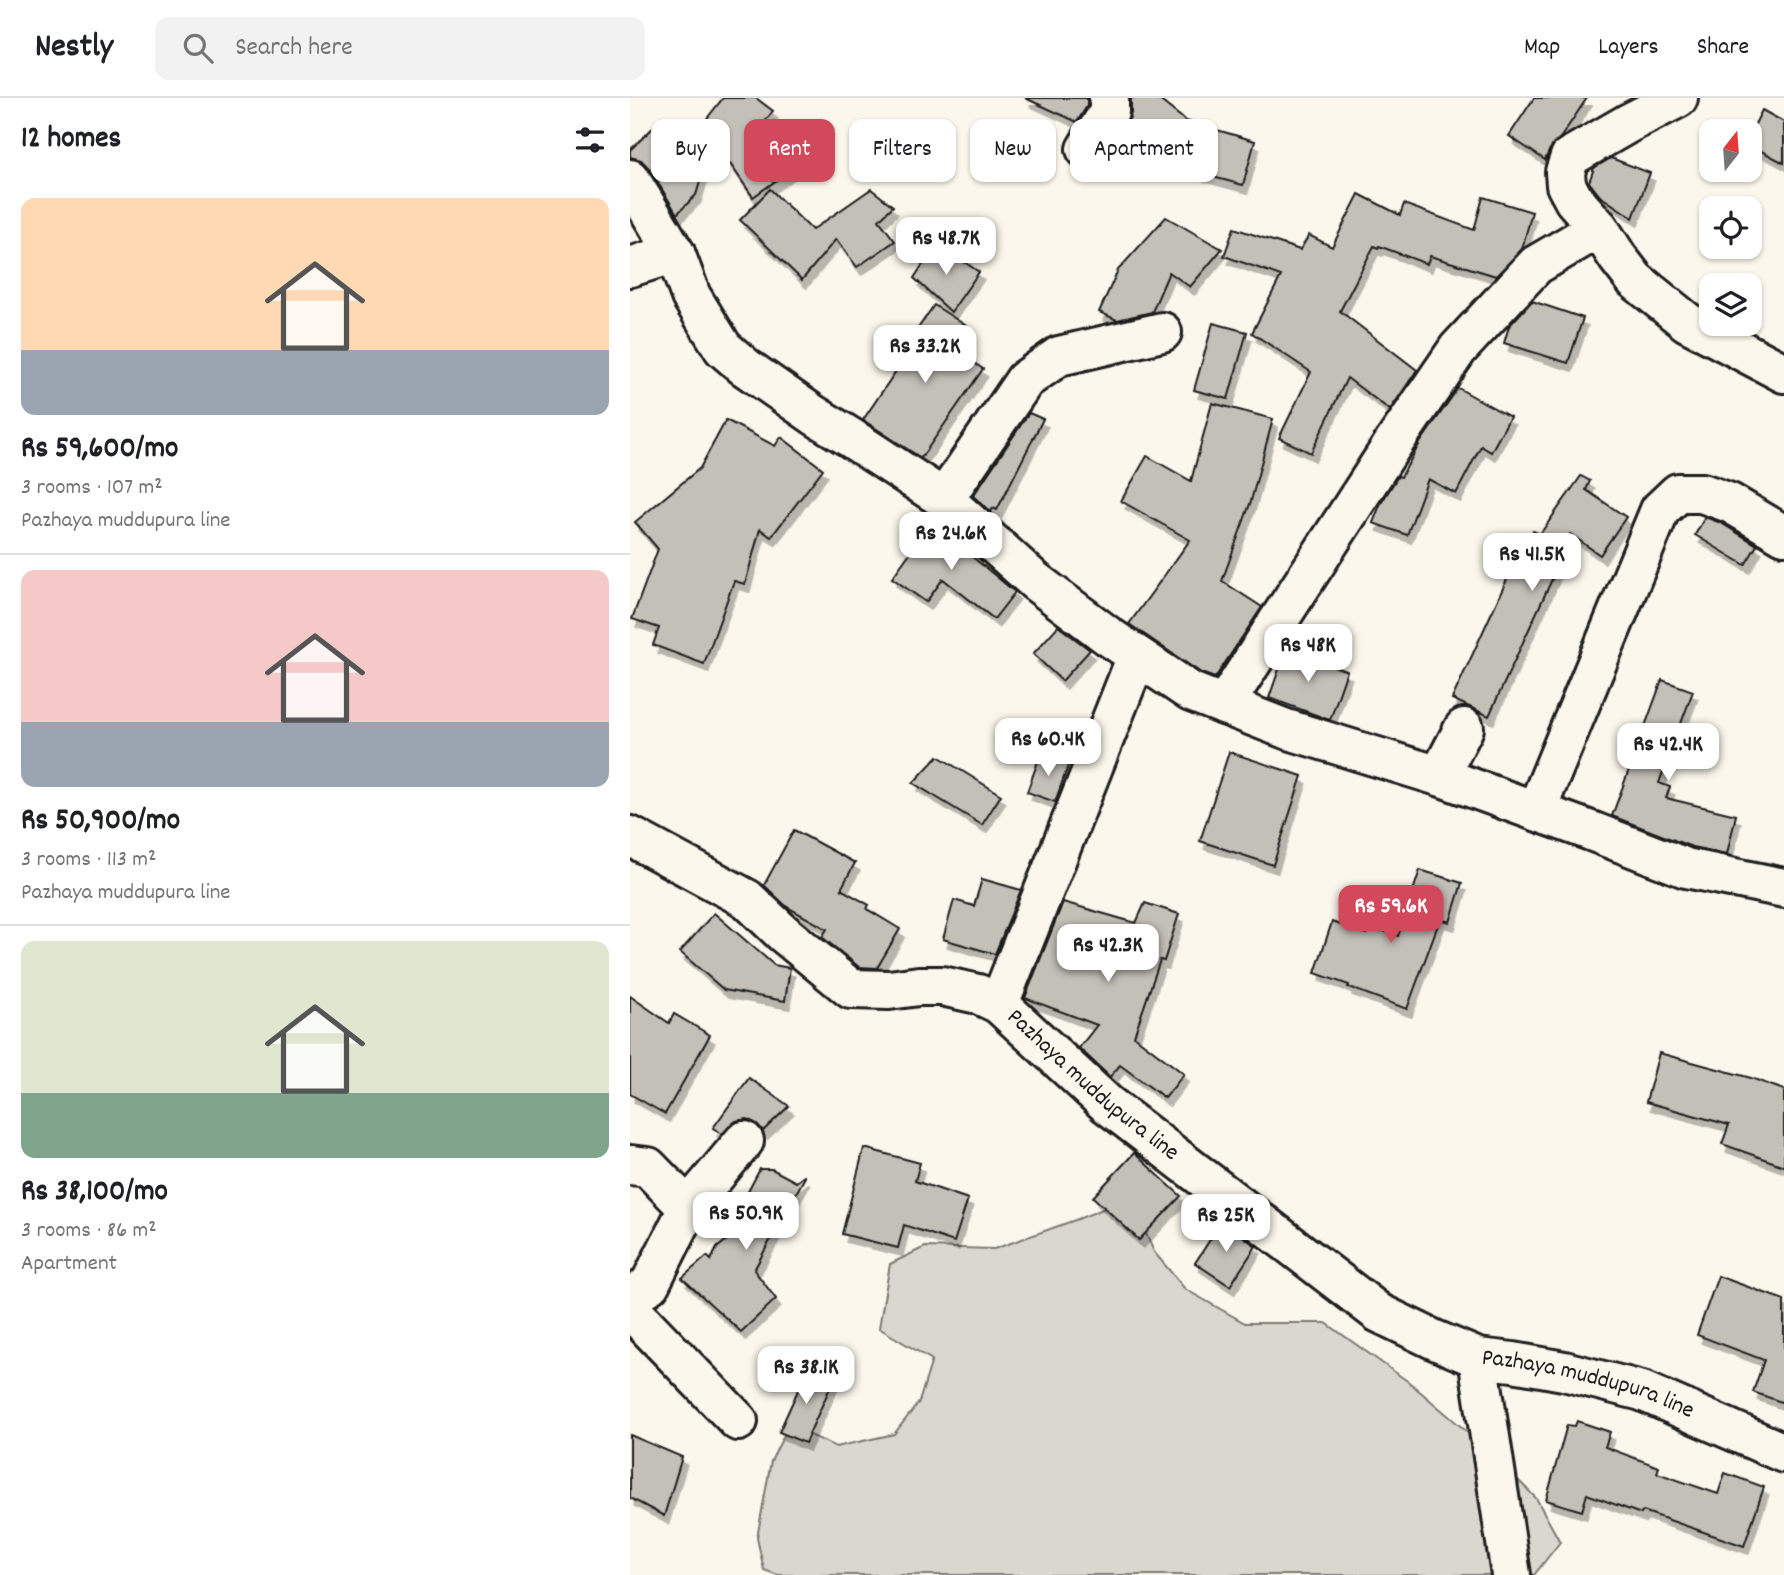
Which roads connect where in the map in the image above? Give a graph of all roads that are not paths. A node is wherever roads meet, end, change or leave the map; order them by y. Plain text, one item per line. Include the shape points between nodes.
1 (1109, 98) edge
2 (1678, 98) edge
3 (1105, 119) edge
4 (630, 179) edge
5 (1599, 228) junction
6 (675, 253) junction
7 (630, 267) edge
8 (1163, 332) dead end
9 (1784, 373) edge
10 (943, 499) junction
11 (1784, 535) edge
12 (1137, 656) junction
13 (1224, 705) junction
14 (1464, 728) dead end
15 (1439, 776) junction
16 (1536, 811) junction
17 (630, 836) edge
18 (1784, 888) edge
19 (999, 1004) junction
20 (744, 1141) dead end
21 (630, 1165) edge
22 (688, 1208) junction
23 (630, 1299) edge
24 (630, 1309) edge
25 (1478, 1358) junction
26 (738, 1422) dead end
27 (1784, 1452) edge
28 (1511, 1575) edge

1 - 3 street
2 - 5 street via 1570,157 1566,185
4 - 6 street
5 - 9 street via 1635,280 1687,322
5 - 13 street via 1536,265 1458,349
6 - 7 street
6 - 10 street via 691,296 723,348 814,415
8 - 10 street via 1059,356 1025,380
10 - 12 street via 1035,581
11 - 16 street via 1730,503 1702,493 1678,493 1660,510
12 - 13 street via 1191,692
12 - 19 street
13 - 15 street
14 - 15 street
15 - 16 street
16 - 18 street via 1686,869
17 - 19 street, Pazhaya muddupura line via 747,899 851,989 942,986
19 - 25 street, Pazhaya muddupura line via 1107,1104 1379,1312
20 - 22 street
21 - 22 street via 648,1167
22 - 23 street via 650,1284
24 - 26 street
25 - 27 street, Pazhaya muddupura line via 1563,1371 1642,1391
25 - 28 street

